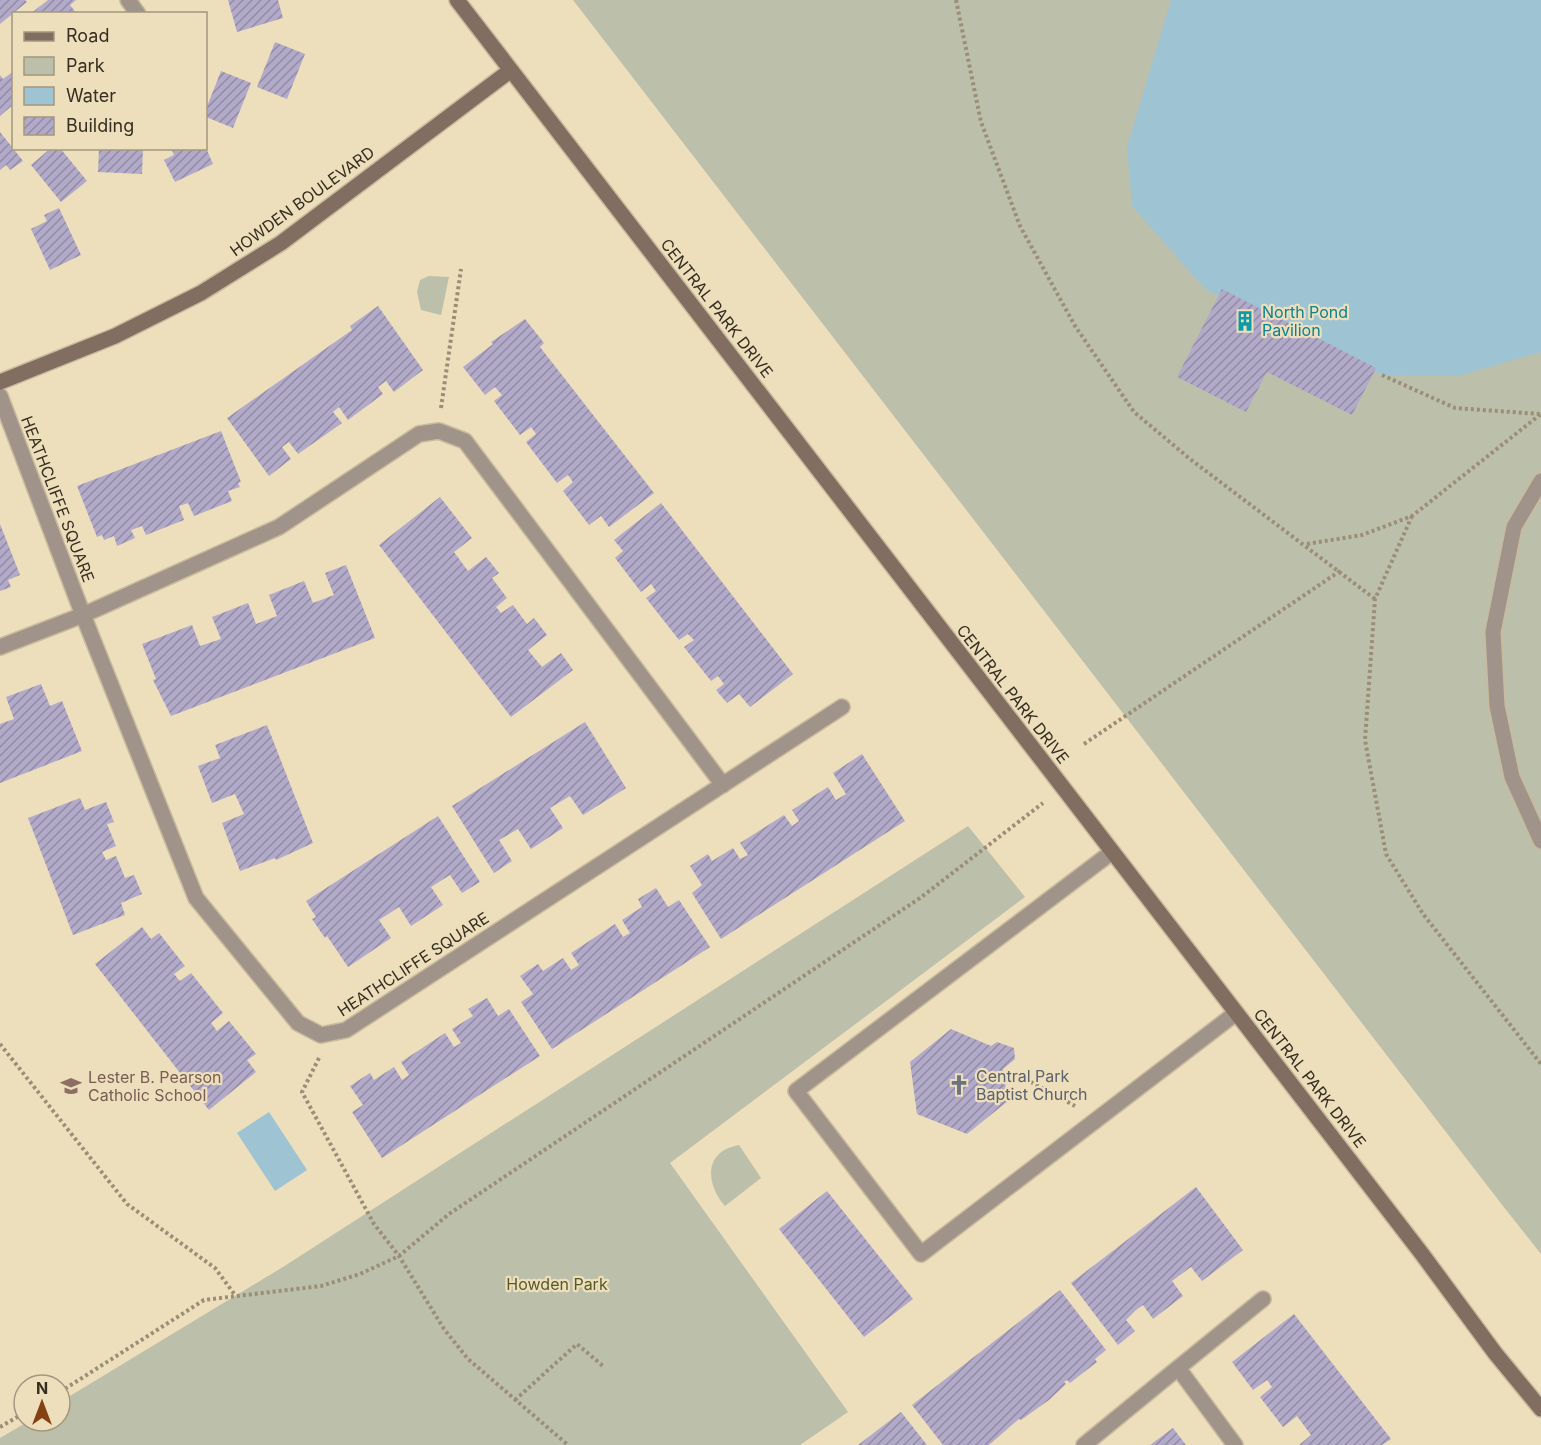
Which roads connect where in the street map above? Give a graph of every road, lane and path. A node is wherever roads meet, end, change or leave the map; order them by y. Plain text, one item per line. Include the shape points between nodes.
1 (457, 0) edge
2 (957, 0) edge
3 (511, 70) junction
4 (460, 269) dead end
5 (1383, 375) dead end
6 (0, 382) edge
7 (0, 396) edge
8 (439, 430) junction
9 (1541, 481) edge
10 (1412, 516) junction
11 (1306, 544) junction
12 (1340, 571) junction
13 (1375, 599) junction
14 (83, 615) junction
15 (0, 647) edge
16 (842, 707) dead end
17 (1084, 744) dead end
18 (723, 785) junction
19 (1063, 788) junction
20 (1541, 841) edge
21 (1112, 852) junction
22 (1236, 1013) junction
23 (331, 1033) junction
24 (0, 1044) edge
25 (1541, 1064) edge
26 (399, 1256) junction
27 (236, 1295) junction
28 (1263, 1299) dead end
29 (603, 1366) dead end
30 (1178, 1368) junction
31 (72, 1384) edge
32 (515, 1400) junction
33 (1541, 1409) edge
34 (568, 1445) edge
35 (1084, 1445) edge
36 (1235, 1445) edge

1 - 3 street, CENTRAL PARK DRIVE
2 - 11 path via 981,122 1020,226 1075,326 1134,412 1190,459
3 - 6 street, HOWDEN BOULEVARD via 281,243 201,293 115,336
3 - 19 street, CENTRAL PARK DRIVE
4 - 8 path
5 - 10 path via 1455,408 1541,414
7 - 14 street, HEATHCLIFFE SQUARE
8 - 14 street via 419,434 279,527
8 - 18 street via 465,441
9 - 20 street via 1514,527 1493,632 1497,706 1512,777
10 - 11 path via 1362,535
10 - 13 path
11 - 12 path
12 - 13 path
12 - 17 path
13 - 25 path via 1365,740 1386,854 1423,914
14 - 15 street
14 - 23 street, HEATHCLIFFE SQUARE via 196,898 298,1023 321,1035
16 - 18 street, HEATHCLIFFE SQUARE
18 - 23 street, HEATHCLIFFE SQUARE via 346,1030
19 - 21 street, CENTRAL PARK DRIVE
19 - 26 path via 920,898 449,1214
21 - 22 street, CENTRAL PARK DRIVE
21 - 22 street via 796,1091 921,1254
22 - 33 street, CENTRAL PARK DRIVE
23 - 26 path via 302,1092 374,1224
24 - 27 path via 127,1203 215,1268
26 - 27 path via 321,1286
26 - 32 path via 444,1329 468,1359
27 - 31 path via 204,1300
28 - 30 street
29 - 32 path via 578,1344
30 - 35 street
30 - 36 street
32 - 34 path

